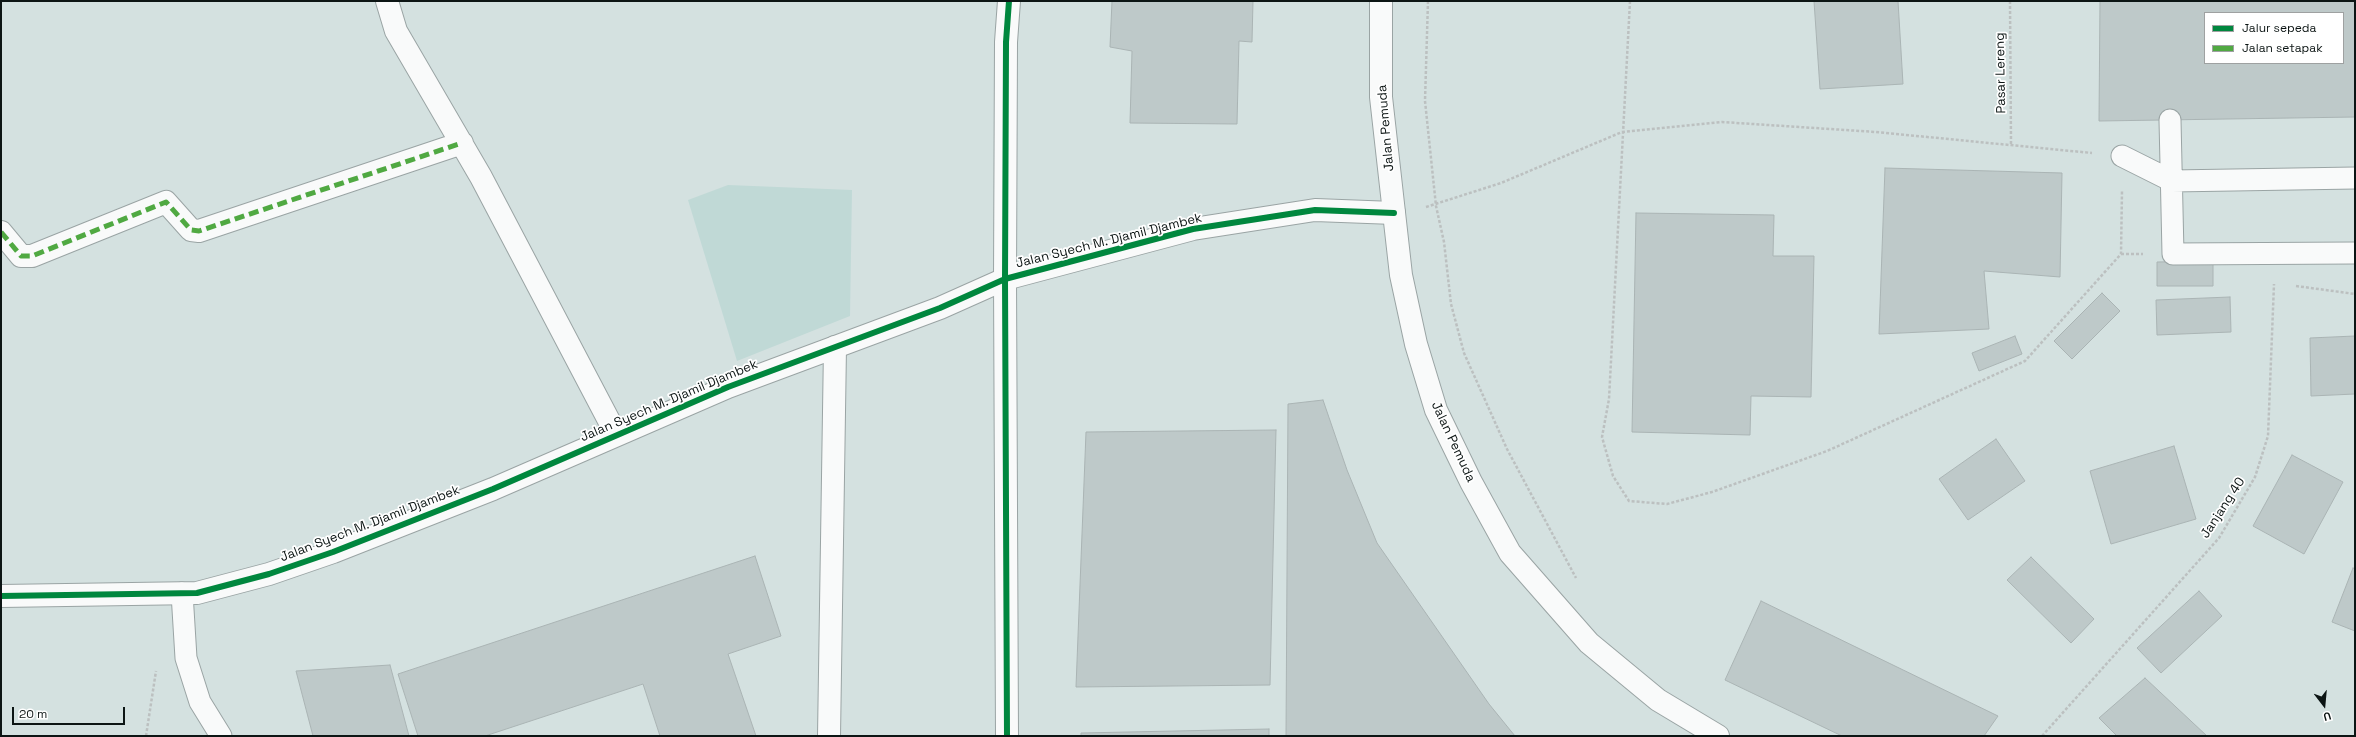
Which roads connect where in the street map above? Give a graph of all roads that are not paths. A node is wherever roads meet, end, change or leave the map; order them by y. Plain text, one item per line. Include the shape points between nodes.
1 (387, 1) edge
2 (1009, 1) edge
3 (1381, 1) edge
4 (2170, 120) dead end
5 (462, 143) junction
6 (2122, 156) road end
7 (2355, 178) edge
8 (2172, 181) junction
9 (1394, 213) junction
10 (4, 236) edge
11 (2355, 253) edge
12 (1005, 279) junction
13 (835, 347) junction
14 (616, 434) junction
15 (182, 593) junction
16 (1, 596) edge
17 (221, 736) edge
18 (829, 736) edge
19 (1007, 736) edge
20 (1718, 736) edge

1 - 5 street via 396,31
2 - 12 street via 1006,42
3 - 9 street, Jalan Pemuda via 1381,97
4 - 8 lane
5 - 10 street via 207,230 191,230 166,202 43,253 21,256
5 - 14 street
6 - 8 lane
7 - 8 lane
8 - 11 lane via 2174,254
9 - 12 street, Jalan Syech M. Djamil Djambek via 1315,210 1193,228
9 - 20 street, Jalan Pemuda via 1401,275 1414,337 1436,410 1471,482 1510,553 1589,643 1658,700
12 - 13 street, Jalan Syech M. Djamil Djambek via 940,308
12 - 19 street
13 - 14 street, Jalan Syech M. Djamil Djambek via 728,387
13 - 18 street
14 - 15 street, Jalan Syech M. Djamil Djambek via 494,489 333,552 269,574 197,593
15 - 16 street, Jalan Syech M. Djamil Djambek
15 - 17 lane via 186,658 200,702

